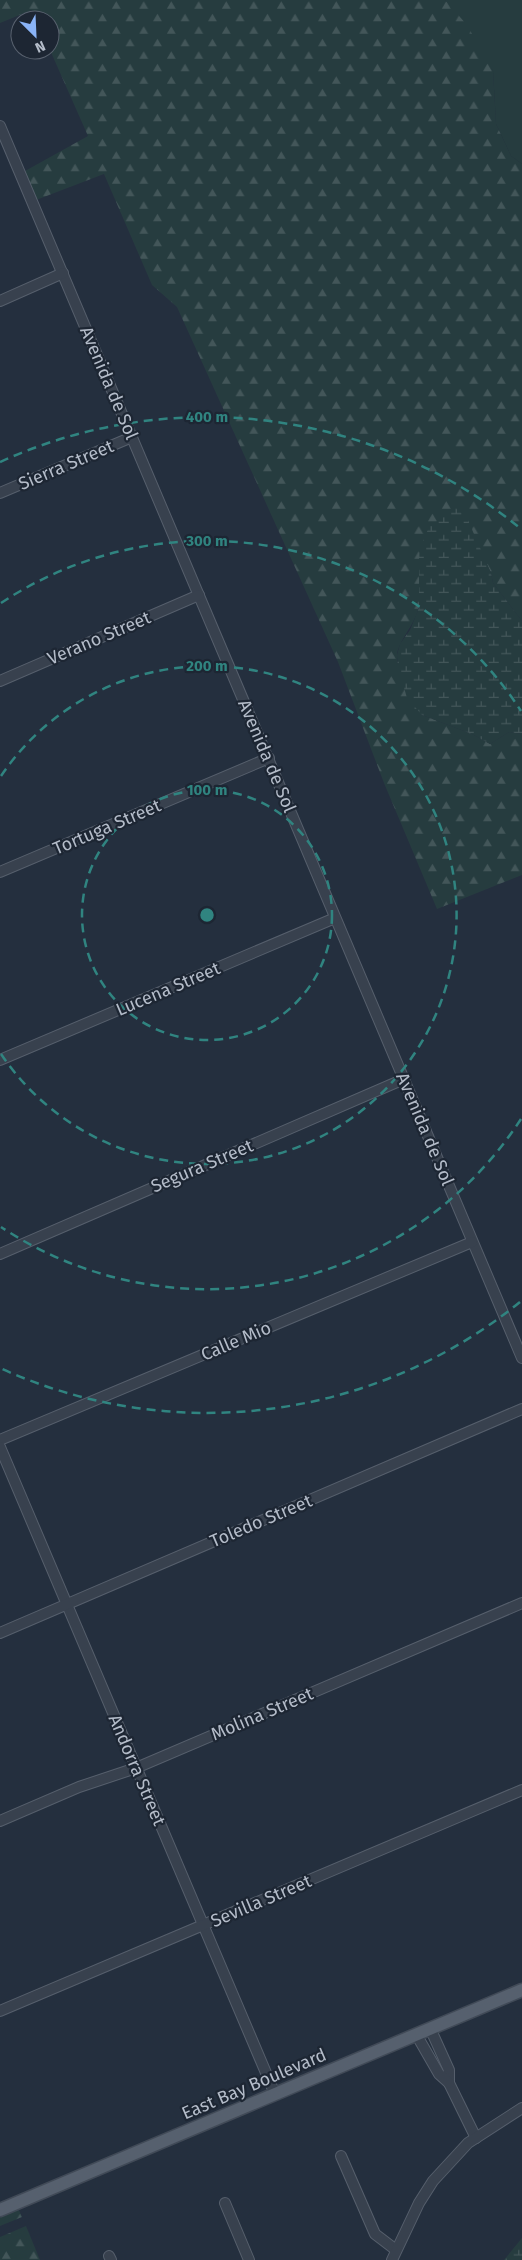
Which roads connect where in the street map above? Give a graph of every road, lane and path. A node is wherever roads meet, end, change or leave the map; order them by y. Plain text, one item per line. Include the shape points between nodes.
1 (0, 126) edge
2 (63, 273) junction
3 (0, 301) edge
4 (132, 437) junction
5 (0, 493) edge
6 (199, 595) junction
7 (0, 680) edge
8 (269, 758) junction
9 (0, 872) edge
10 (336, 918) junction
11 (0, 1060) edge
12 (404, 1079) junction
13 (472, 1242) junction
14 (0, 1254) edge
15 (522, 1358) edge
16 (522, 1409) edge
17 (0, 1440) edge
18 (0, 1447) edge
19 (522, 1603) edge
20 (67, 1605) junction
21 (0, 1633) edge
22 (136, 1768) junction
23 (522, 1790) edge
24 (0, 1821) edge
25 (203, 1926) junction
26 (522, 1990) edge
27 (0, 2011) edge
28 (430, 2028) junction
29 (416, 2034) junction
30 (449, 2082) junction
31 (275, 2094) junction
32 (522, 2108) edge
33 (476, 2138) junction
34 (341, 2156) dead end
35 (225, 2204) dead end
36 (0, 2210) edge
37 (396, 2250) junction
38 (249, 2260) edge
39 (392, 2260) edge

1 - 2 street, Avenida de Sol
2 - 3 street
2 - 4 street, Avenida de Sol
4 - 5 street, Sierra Street
4 - 6 street, Avenida de Sol
6 - 7 street, Verano Street
6 - 8 street, Avenida de Sol
8 - 9 street, Tortuga Street
8 - 10 street, Avenida de Sol
10 - 11 street, Lucena Street
10 - 12 street, Avenida de Sol
12 - 13 street, Avenida de Sol
12 - 14 street, Segura Street
13 - 15 street, Avenida de Sol
13 - 17 street, Calle Mio
16 - 20 street, Toledo Street
18 - 20 street, Andorra Street
19 - 22 street, Molina Street
20 - 21 street, Toledo Street
20 - 22 street, Andorra Street
22 - 24 street, Molina Street via 79,1786
22 - 25 street, Andorra Street
23 - 25 street, Sevilla Street
25 - 27 street, Sevilla Street
25 - 31 street, Andorra Street
26 - 28 main road, East Bay Boulevard
28 - 29 main road, East Bay Boulevard
28 - 30 street via 449,2070
29 - 30 street via 439,2074
29 - 31 main road, East Bay Boulevard
30 - 33 street
31 - 36 main road, East Bay Boulevard
32 - 33 street
33 - 37 street via 433,2182 419,2202
34 - 37 street via 375,2234
35 - 38 street
37 - 39 street

